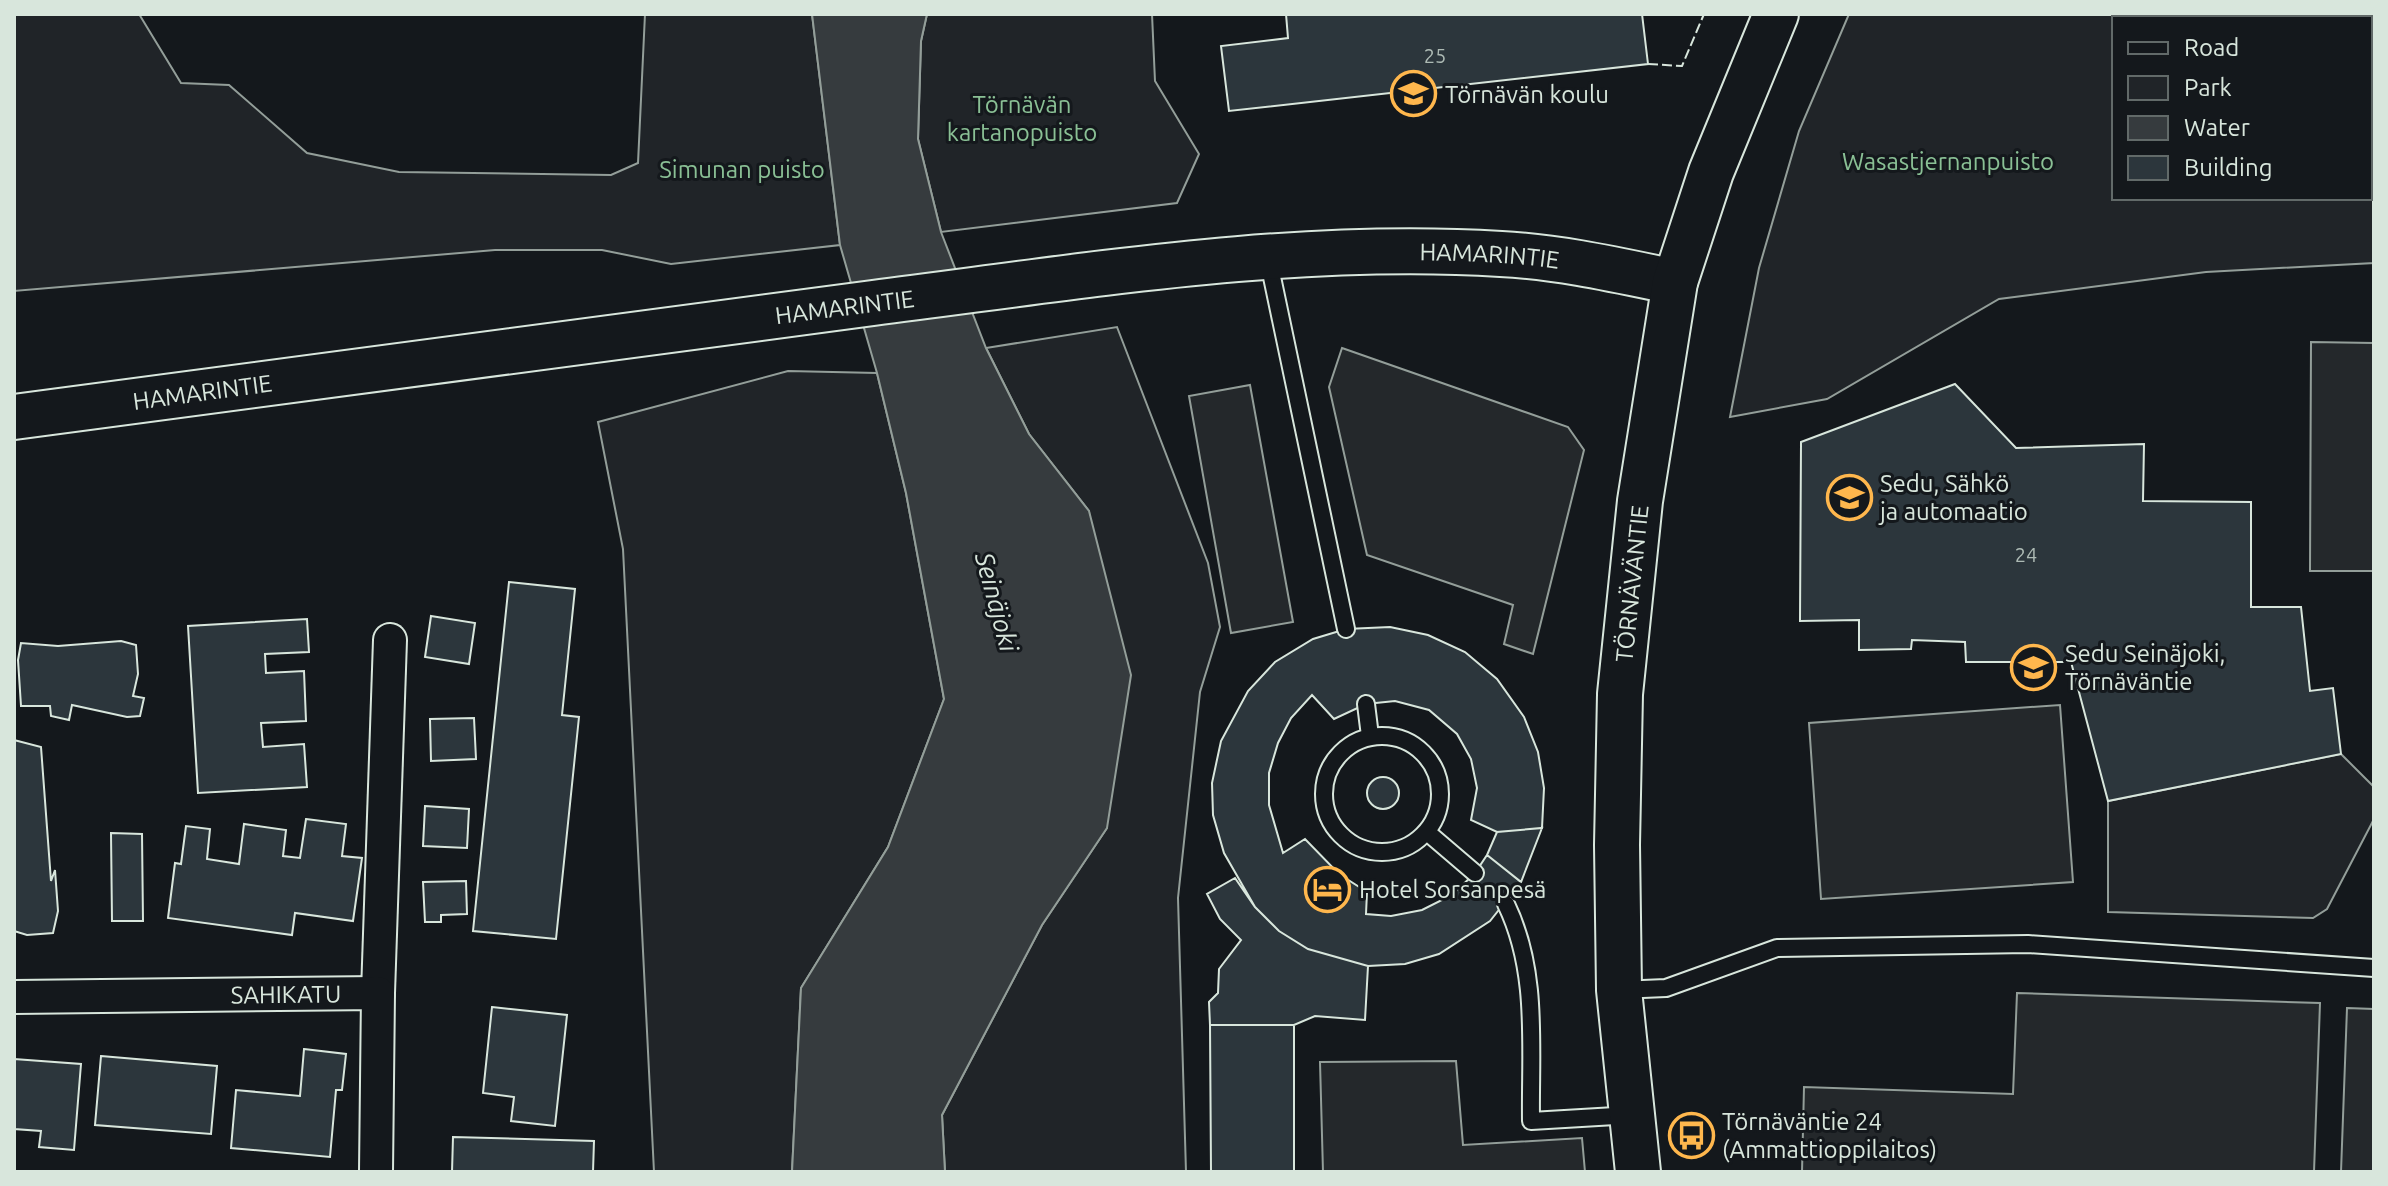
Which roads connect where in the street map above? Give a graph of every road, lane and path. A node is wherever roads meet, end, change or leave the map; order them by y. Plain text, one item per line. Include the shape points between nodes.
1 (1776, 14) edge
2 (1268, 257) junction
3 (1675, 282) junction
4 (14, 417) edge
5 (1346, 629) dead end
6 (390, 640) dead end
7 (1366, 704) dead end
8 (1370, 736) junction
9 (1427, 832) junction
10 (1475, 873) dead end
11 (1506, 904) dead end
12 (2374, 968) edge
13 (1619, 990) junction
14 (378, 993) junction
15 (14, 997) edge
16 (1633, 1115) junction
17 (376, 1172) edge
18 (1638, 1172) edge

1 - 3 main road, TÖRNÄVÄNTIE via 1711,172
2 - 3 main road, HAMARINTIE via 1501,254 1582,262
2 - 4 main road, HAMARINTIE via 796,313
2 - 5 lane
3 - 13 main road, TÖRNÄVÄNTIE via 1640,501 1620,694
6 - 14 street
7 - 8 lane
8 - 9 lane via 1409,742 1434,767 1438,812
8 - 9 lane via 1335,757 1325,775 1323,804 1334,830 1371,852 1411,845
9 - 10 lane
11 - 16 lane via 1521,935 1530,976 1531,1121
12 - 13 lane via 2028,944 1777,948 1666,988
13 - 16 main road, TÖRNÄVÄNTIE
14 - 15 street, SAHIKATU
14 - 17 street
16 - 18 main road, TÖRNÄVÄNTIE

